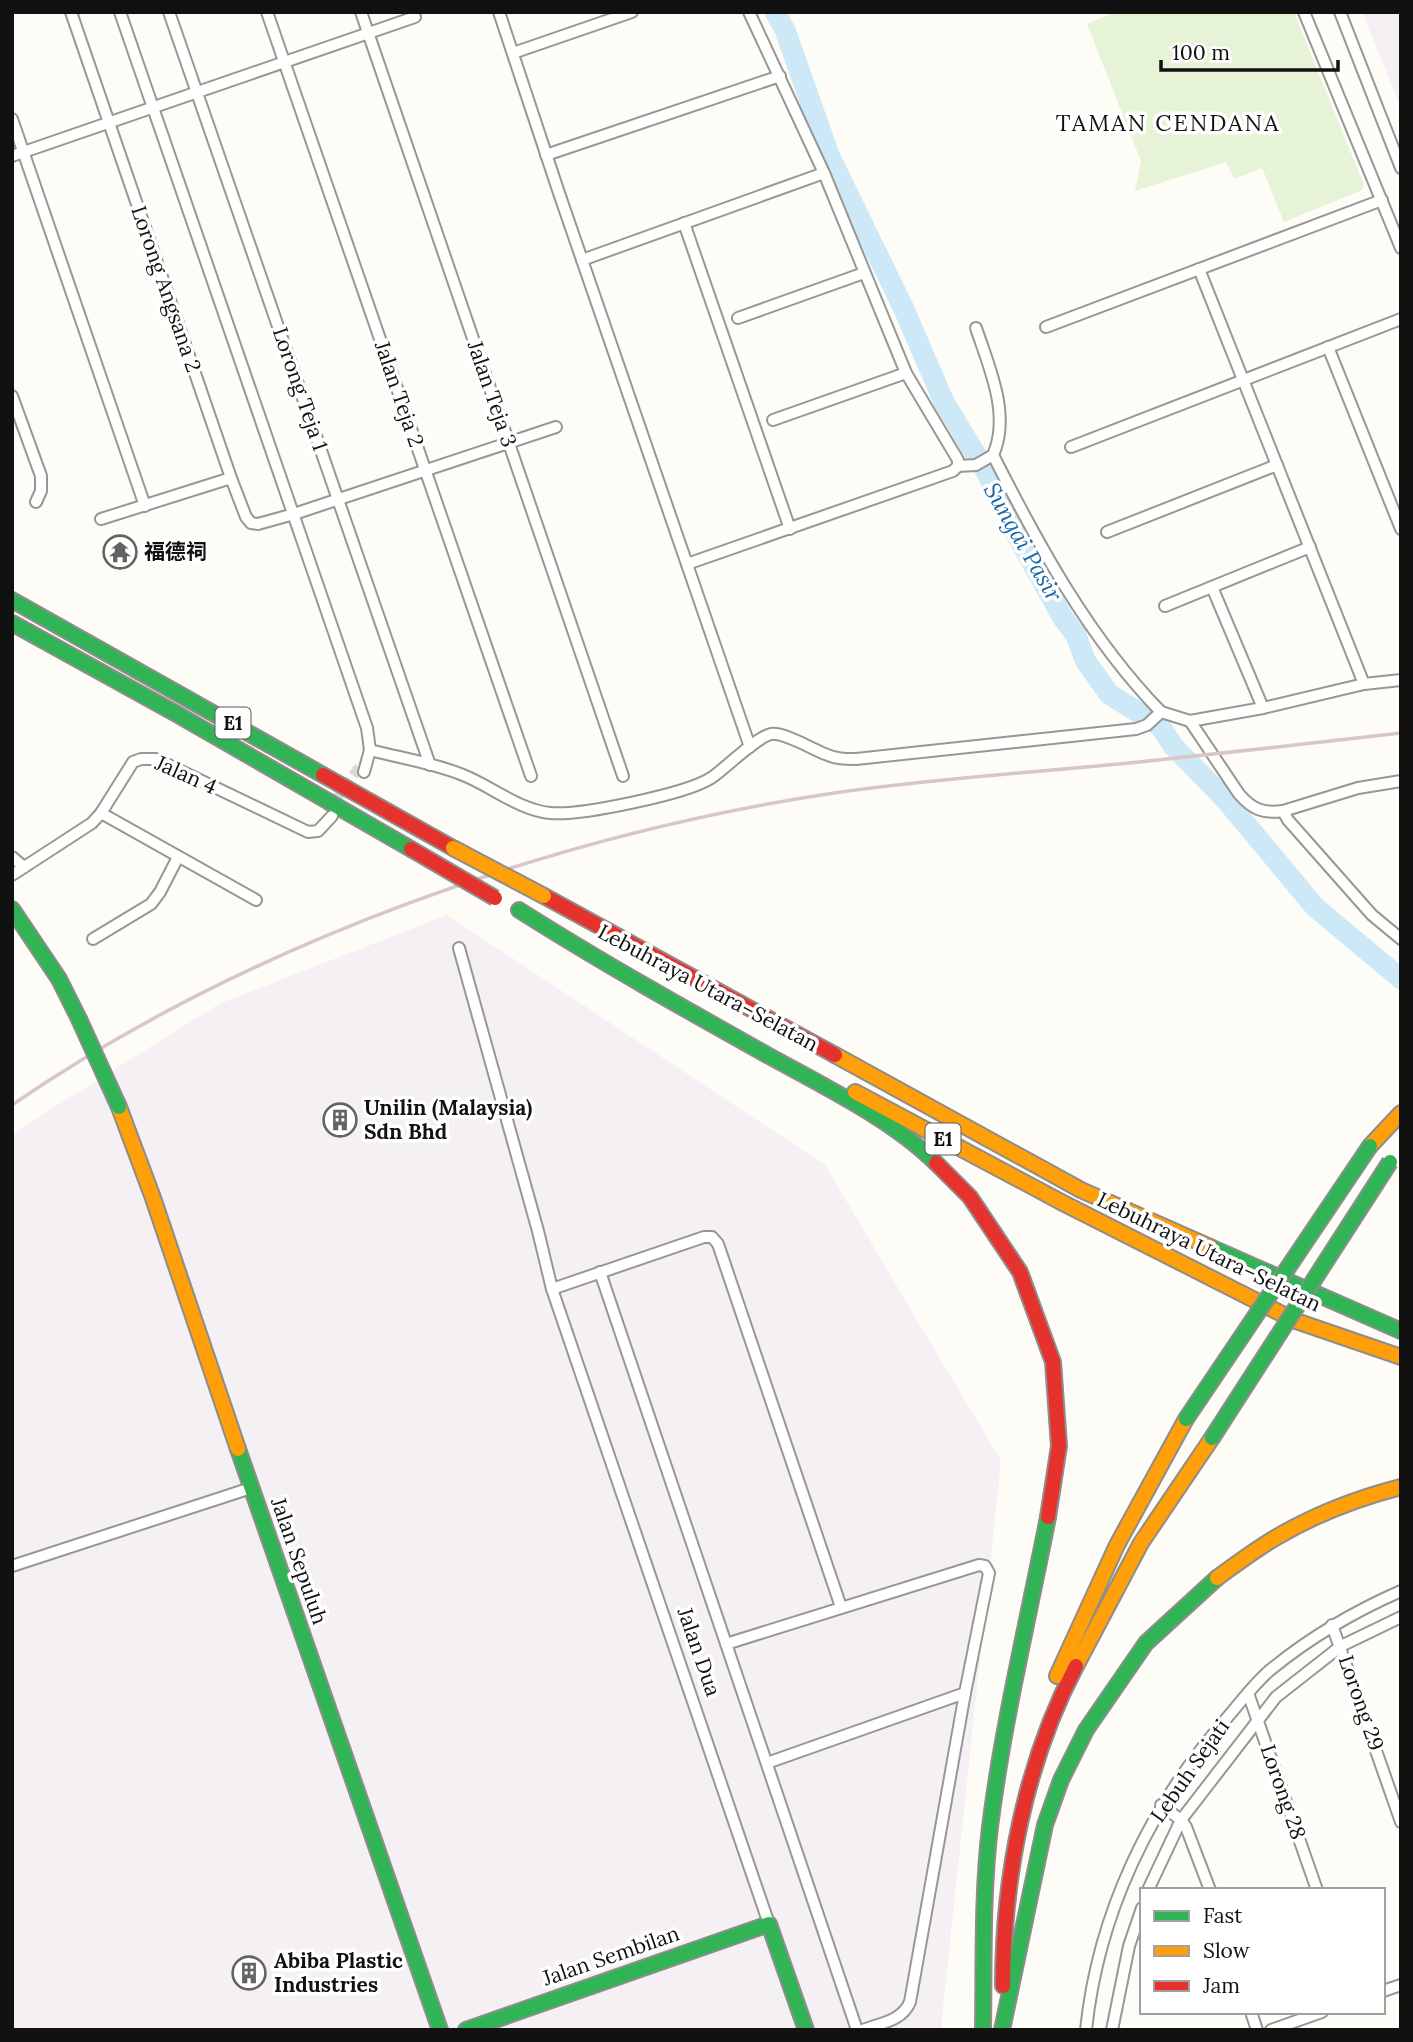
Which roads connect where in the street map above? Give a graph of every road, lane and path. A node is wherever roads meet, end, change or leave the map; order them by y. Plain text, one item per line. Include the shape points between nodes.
1 (71, 12) edge
2 (120, 12) edge
3 (169, 12) edge
4 (267, 12) edge
5 (360, 12) edge
6 (499, 12) edge
7 (632, 12) edge
8 (749, 12) edge
9 (1304, 12) edge
10 (1339, 12) edge
11 (614, 15) edge
12 (415, 17) dead end
13 (368, 33) junction
14 (513, 53) junction
15 (284, 62) junction
16 (780, 76) junction
17 (197, 92) junction
18 (152, 107) junction
19 (12, 119) edge
20 (109, 122) junction
21 (18, 154) edge
22 (546, 155) junction
23 (1401, 168) edge
24 (824, 173) junction
25 (1382, 200) junction
26 (684, 223) junction
27 (1401, 248) edge
28 (582, 260) junction
29 (1199, 269) junction
30 (864, 273) junction
31 (738, 318) dead end
32 (1401, 319) edge
33 (1046, 327) dead end
34 (975, 328) dead end
35 (1328, 347) junction
36 (906, 373) junction
37 (1243, 380) junction
38 (12, 396) edge
39 (773, 419) dead end
40 (556, 427) dead end
41 (508, 443) junction
42 (1071, 447) dead end
43 (985, 460) junction
44 (1277, 465) junction
45 (958, 466) junction
46 (425, 471) junction
47 (231, 478) junction
48 (338, 500) junction
49 (36, 502) dead end
50 (145, 506) junction
51 (294, 514) junction
52 (101, 519) dead end
53 (790, 529) junction
54 (1401, 529) edge
55 (1107, 532) dead end
56 (1310, 547) junction
57 (687, 564) junction
58 (1212, 587) junction
59 (12, 600) edge
60 (1165, 606) dead end
61 (12, 623) edge
62 (1401, 680) edge
63 (1364, 684) junction
64 (1263, 708) junction
65 (1154, 718) junction
66 (1190, 721) junction
67 (750, 747) junction
68 (430, 765) junction
69 (531, 776) dead end
70 (623, 776) dead end
71 (1401, 781) edge
72 (1283, 811) junction
73 (101, 813) junction
74 (328, 817) tunnel mouth
75 (12, 857) edge
76 (178, 858) junction
77 (24, 867) junction
78 (12, 875) edge
79 (256, 900) dead end
80 (12, 909) edge
81 (519, 910) junction
82 (93, 939) dead end
83 (1401, 939) edge
84 (459, 947) dead end
85 (1401, 1113) edge
86 (1401, 1151) edge
87 (600, 1272) junction
88 (552, 1289) junction
89 (1401, 1331) edge
90 (1401, 1357) edge
91 (1401, 1487) edge
92 (251, 1488) junction
93 (12, 1566) edge
94 (1401, 1591) edge
95 (841, 1607) junction
96 (1401, 1617) edge
97 (1332, 1625) junction
98 (726, 1644) junction
99 (1341, 1646) junction
100 (965, 1693) junction
101 (1248, 1693) junction
102 (1258, 1721) junction
103 (767, 1763) junction
104 (1161, 1805) junction
105 (1181, 1820) junction
106 (1401, 1822) edge
107 (1149, 1888) edge
108 (1209, 1888) edge
109 (1316, 1888) edge
110 (1140, 1914) edge
111 (769, 1924) junction
112 (983, 1964) junction
113 (1316, 2014) edge
114 (440, 2030) edge
115 (466, 2030) edge
116 (806, 2030) edge
117 (857, 2030) edge
118 (863, 2030) edge
119 (983, 2030) edge
120 (1002, 2030) edge
121 (1086, 2030) edge
122 (1112, 2030) edge
123 (1271, 2030) edge

1 - 20 street, Lorong Angsana 2
2 - 18 street
3 - 17 street, Lorong Teja 1
4 - 15 street, Jalan Teja 2
5 - 13 street, Jalan Teja 3
6 - 14 street
7 - 11 street
8 - 16 street
9 - 25 street
10 - 23 street
11 - 14 street
12 - 13 street
13 - 15 street
13 - 41 street, Jalan Teja 3
14 - 22 street
15 - 17 street
15 - 46 street, Jalan Teja 2
16 - 22 street
16 - 24 street
17 - 18 street
17 - 48 street, Lorong Teja 1
18 - 20 street
18 - 51 street
19 - 21 street
20 - 21 street
20 - 47 street, Lorong Angsana 2
21 - 50 street
22 - 28 street
24 - 26 street
24 - 30 street
25 - 27 street
25 - 29 street
26 - 28 street
26 - 53 street
28 - 57 street
29 - 33 street
29 - 37 street
30 - 31 street
30 - 36 street
32 - 35 street
34 - 43 street via 990,370 1001,430
35 - 37 street
35 - 54 street
36 - 39 street
36 - 45 street
37 - 42 street
37 - 44 street
38 - 49 street via 41,476
40 - 41 street
41 - 46 street
41 - 70 street, Jalan Teja 3
43 - 45 street
43 - 65 street
44 - 55 street
44 - 56 street
45 - 53 street
46 - 48 street
46 - 69 street, Jalan Teja 2
47 - 50 street
47 - 51 street, Lorong Angsana 2 via 251,523
48 - 51 street
48 - 68 street, Lorong Teja 1
50 - 52 street
51 - 68 street via 367,728 365,763
53 - 57 street
56 - 58 street
56 - 63 street
57 - 67 street
58 - 60 street
58 - 64 street
59 - 89 main road, Lebuhraya Utara–Selatan / E1, bridge via 453,848 1081,1190
61 - 81 main road, Lebuhraya Utara–Selatan / E1, bridge
62 - 63 street
63 - 64 street
64 - 66 street
65 - 66 street
65 - 67 street via 1136,729 856,759 840,759 772,734
66 - 72 street via 1248,805 1270,813
67 - 68 street via 697,786 571,813 548,813 524,805 464,775
71 - 72 street via 1357,788
72 - 83 street via 1372,915
73 - 74 street, Jalan 4 via 133,762 148,758 303,830 316,832
73 - 76 street
73 - 77 street, Jalan 4
75 - 77 street
76 - 79 street
76 - 82 street via 151,904
77 - 78 street, Jalan 4
80 - 92 main road, Jalan Sepuluh, bridge via 60,979 119,1107
81 - 90 main road, Lebuhraya Utara–Selatan / E1 via 1063,1203 1296,1321
81 - 112 main road via 601,962 838,1094 919,1146 970,1197 1020,1272 1053,1362 1059,1446 990,1828
84 - 88 street, Jalan Dua
85 - 112 main road, bridge via 1370,1146 1186,1419 1117,1545 1047,1697 1019,1774
86 - 120 main road, bridge via 1141,1543 1071,1676 1030,1782 1010,1880 1003,1944
87 - 88 street
87 - 95 street via 704,1237 712,1237 718,1244
87 - 98 street
88 - 111 street, Jalan Dua
91 - 120 main road via 1373,1494 1275,1538 1210,1583 1146,1643 1086,1730 1061,1780 1045,1825
92 - 93 street
92 - 114 main road, Jalan Sepuluh
94 - 97 street, Lebuh Sejati
95 - 98 street
95 - 100 street via 985,1566 989,1573
96 - 99 street
97 - 99 street, Lorong 29
97 - 101 street, Lebuh Sejati
98 - 103 street
99 - 102 street via 1276,1697
99 - 106 street, Lorong 29
100 - 103 street
100 - 118 street via 910,2002 899,2017
101 - 102 street, Lorong 28
101 - 104 street, Lebuh Sejati
102 - 105 street
102 - 109 street, Lorong 28
103 - 117 street
104 - 105 street
104 - 121 street, Lebuh Sejati via 1125,1876 1107,1928
105 - 107 street
105 - 108 street
110 - 122 street
111 - 115 main road, Jalan Sembilan
111 - 116 main road, Jalan Dua
112 - 119 main road
113 - 123 street

